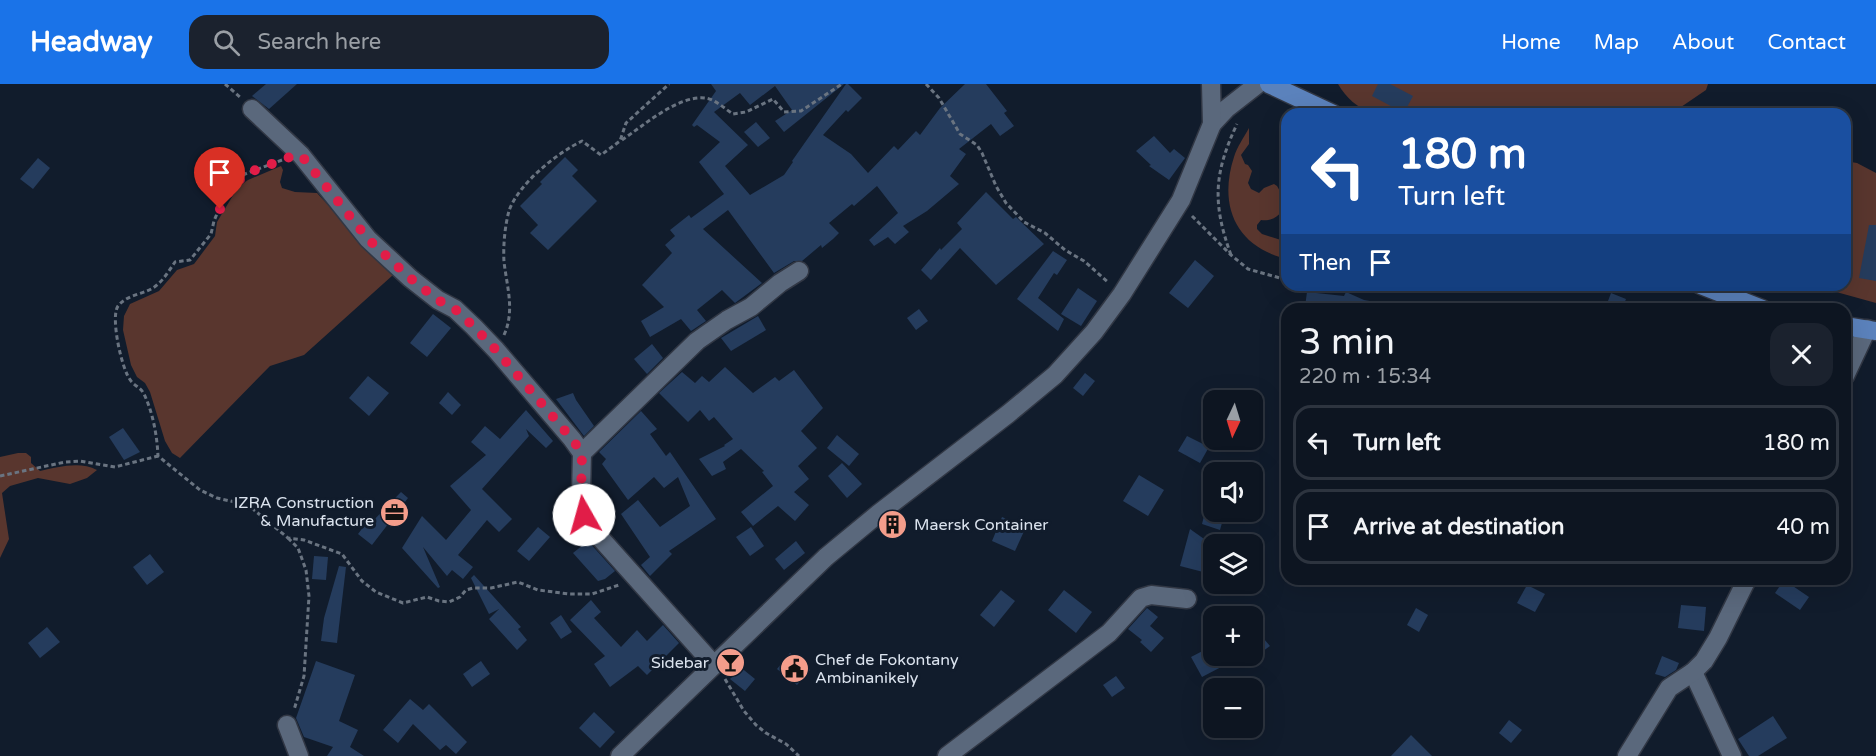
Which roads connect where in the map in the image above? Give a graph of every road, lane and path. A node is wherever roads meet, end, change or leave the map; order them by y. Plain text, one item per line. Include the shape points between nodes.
1 (669, 84) edge
2 (842, 84) edge
3 (926, 84) edge
4 (1211, 84) edge
5 (1258, 84) edge
6 (1269, 84) edge
7 (1320, 108) edge
8 (252, 109) dead end
9 (1237, 123) dead end
10 (1212, 124) junction
11 (620, 141) junction
12 (301, 155) junction
13 (1180, 200) junction
14 (1231, 255) junction
15 (799, 271) dead end
16 (1281, 278) edge
17 (1716, 291) edge
18 (1122, 294) junction
19 (1747, 303) edge
20 (1851, 327) edge
21 (1872, 330) edge
22 (496, 350) junction
23 (1851, 366) edge
24 (582, 453) junction
25 (158, 456) junction
26 (0, 476) edge
27 (288, 538) junction
28 (639, 581) junction
29 (1744, 585) edge
30 (1187, 599) dead end
31 (714, 664) junction
32 (1693, 672) junction
33 (287, 725) joint
34 (299, 756) edge
35 (620, 756) edge
36 (799, 756) edge
37 (947, 756) edge
38 (1627, 756) edge
39 (1732, 756) edge

1 - 11 path via 626,123
2 - 11 path via 801,111 784,112 773,99 733,114 706,98 694,99 673,106
3 - 18 path via 960,134 977,145 1012,210 1084,261
4 - 10 street
5 - 10 street
6 - 7 main road
8 - 12 street
9 - 14 path via 1218,179 1221,226
10 - 13 street
11 - 22 path via 601,155 582,141 570,146 528,181 510,209 504,258 511,309
12 - 22 street via 368,239 410,278 455,309
12 - 25 path via 245,174 223,199 210,234 190,260 175,262 158,285 118,307 114,318 124,367 131,382 144,394 155,426
13 - 14 path
13 - 18 street
14 - 16 path via 1248,269
15 - 24 street via 697,341
17 - 19 main road
18 - 31 street via 1055,375 826,557
20 - 21 main road
21 - 23 street
22 - 24 street
24 - 28 street via 584,515
25 - 26 path via 115,467 65,462
25 - 27 path via 200,490 248,505
27 - 28 path via 342,554 362,581 376,592 403,603 427,597 449,602 466,590 518,582 538,590 592,594
27 - 33 path via 298,548 306,570 309,596 304,676
28 - 31 street
29 - 32 street via 1718,638
30 - 37 street via 1150,595 1141,598 1109,633
31 - 35 street
31 - 36 path via 756,725
32 - 38 street via 1669,688
32 - 39 street
33 - 34 street

